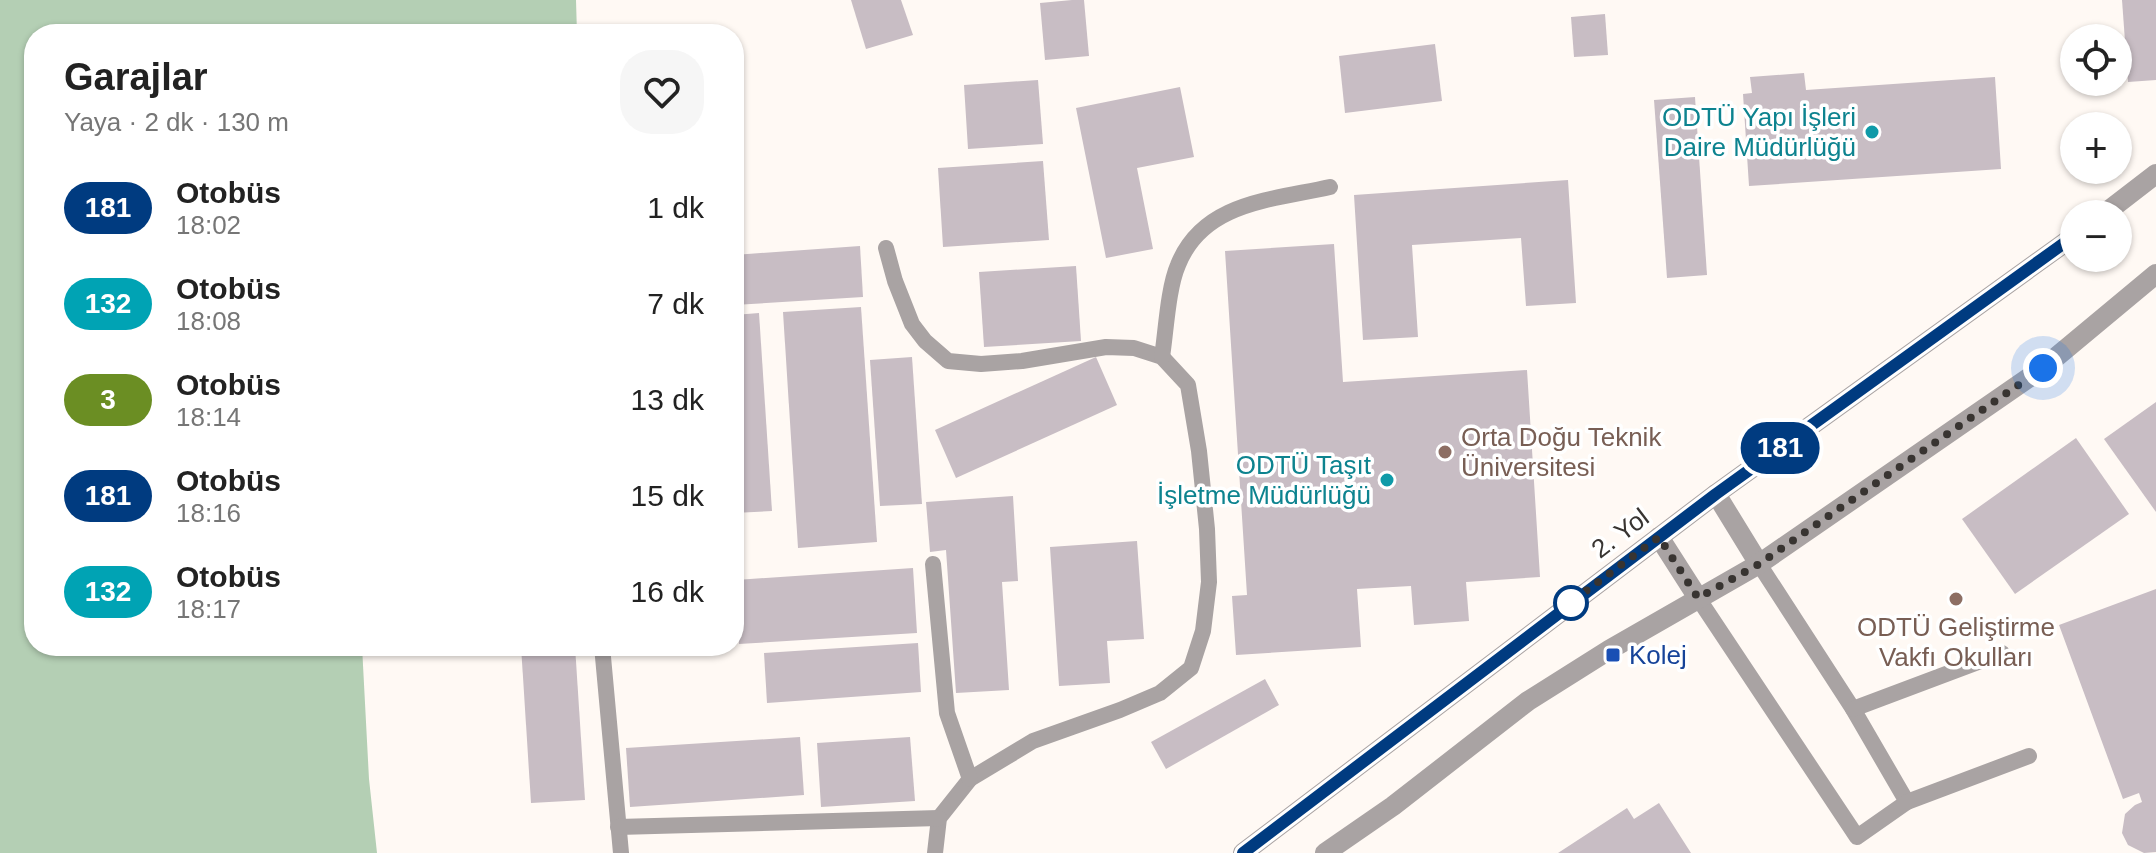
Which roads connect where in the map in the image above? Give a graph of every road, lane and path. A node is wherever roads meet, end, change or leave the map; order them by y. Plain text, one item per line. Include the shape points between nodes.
1 (2156, 174) edge
2 (1330, 187) dead end
3 (2122, 200) edge
4 (2060, 246) edge
5 (886, 248) dead end
6 (2156, 274) edge
7 (1162, 357) junction
8 (1716, 494) junction
9 (1659, 537) junction
10 (933, 564) dead end
11 (1759, 564) junction
12 (1698, 598) junction
13 (2002, 653) dead end
14 (603, 656) edge
15 (1853, 709) junction
16 (2029, 756) dead end
17 (970, 779) junction
18 (1907, 802) junction
19 (939, 818) junction
20 (618, 827) junction
21 (621, 853) edge
22 (935, 853) edge
23 (1243, 853) edge
24 (1325, 853) edge

1 - 3 street
2 - 7 lane via 1230,210 1198,233 1176,268
4 - 8 street, 2. Yol
5 - 7 lane via 912,324 948,361 1022,361 1106,347
6 - 11 street via 2043,368
7 - 17 lane via 1188,385 1207,529 1209,582 1203,631 1191,668 1160,693 1033,741
8 - 9 street, 2. Yol
8 - 11 street
9 - 12 street
9 - 23 street, 2. Yol
10 - 17 lane via 947,713
11 - 12 street
11 - 15 lane
12 - 18 lane via 1857,837
12 - 24 street via 1528,701
13 - 15 lane
14 - 20 lane
15 - 18 lane
16 - 18 lane
17 - 19 lane
19 - 20 lane
19 - 22 lane
20 - 21 lane

